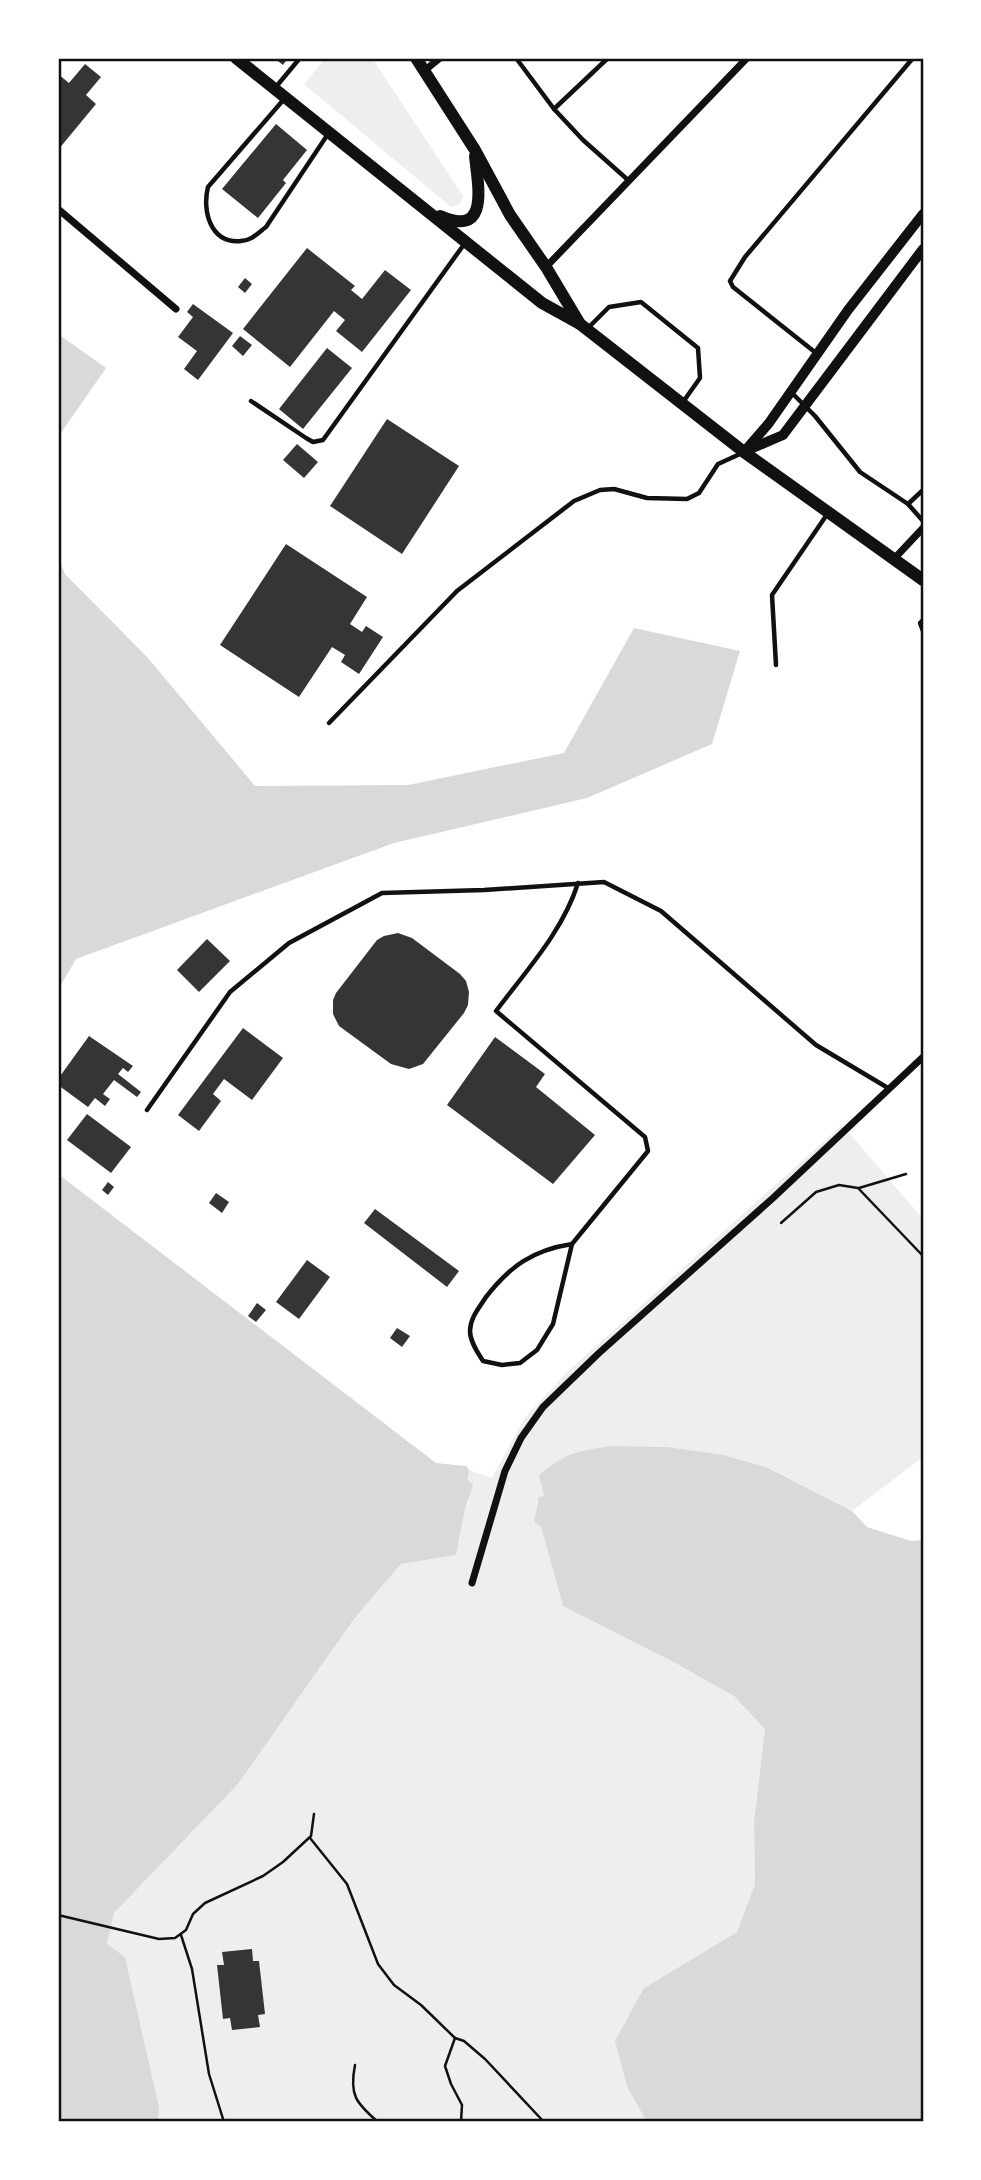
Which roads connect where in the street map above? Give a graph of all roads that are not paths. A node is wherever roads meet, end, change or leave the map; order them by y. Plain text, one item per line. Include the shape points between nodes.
1 (236, 58) edge
2 (300, 58) edge
3 (416, 58) edge
4 (440, 58) edge
5 (516, 58) edge
6 (608, 58) edge
7 (747, 58) edge
8 (913, 58) edge
9 (424, 71) junction
10 (275, 89) junction
11 (286, 97) junction
12 (554, 109) junction
13 (329, 132) junction
14 (475, 150) junction
15 (629, 181) junction
16 (424, 208) junction
17 (58, 209) edge
18 (923, 214) edge
19 (466, 242) junction
20 (923, 249) edge
21 (546, 267) junction
22 (176, 309) dead end
23 (584, 327) junction
24 (819, 355) junction
25 (791, 391) junction
26 (251, 401) dead end
27 (683, 402) junction
28 (804, 404) junction
29 (744, 452) junction
30 (923, 491) edge
31 (908, 504) junction
32 (828, 513) junction
33 (923, 521) edge
34 (923, 528) edge
35 (893, 560) junction
36 (923, 580) edge
37 (923, 620) edge
38 (923, 631) edge
39 (776, 665) dead end
40 (329, 723) dead end
41 (578, 883) junction
42 (923, 1057) edge
43 (889, 1089) junction
44 (147, 1110) dead end
45 (572, 1244) junction
46 (472, 1583) dead end

1 - 10 main road
2 - 10 lane
3 - 9 main road
4 - 9 street
5 - 12 lane
6 - 12 lane
7 - 15 street
8 - 24 lane via 745,257 730,281
9 - 14 main road
10 - 11 main road
11 - 13 main road
11 - 13 lane via 208,187 204,202 209,224 224,237 239,242 266,227
12 - 15 lane
13 - 16 main road
14 - 16 main road via 477,211 463,221 452,221
14 - 21 main road via 510,215
15 - 21 street
16 - 19 main road
17 - 22 street
18 - 24 street
19 - 23 main road via 542,303
19 - 26 lane via 323,440 313,442
20 - 28 street
21 - 23 main road
23 - 27 main road
23 - 27 lane via 609,307 640,302 698,348 700,378
24 - 25 street
25 - 28 lane
25 - 29 street
27 - 29 main road
28 - 29 street via 783,435
28 - 31 lane via 860,472
29 - 32 main road
29 - 40 lane via 718,464 699,493 687,499 647,498 614,489 574,501 457,591
30 - 31 lane
31 - 33 lane
32 - 35 main road
32 - 39 lane via 772,594
34 - 35 street
35 - 36 main road
37 - 38 lane
41 - 43 lane via 604,881 661,911 816,1045
41 - 44 lane via 382,894 370,900 289,943 230,992
41 - 45 lane via 571,904 496,1011 646,1137 648,1151
42 - 43 street
43 - 46 street via 543,1407 505,1471
45 - 45 lane via 553,1324 537,1350 520,1363 483,1362 470,1332 474,1314 501,1277 516,1264

